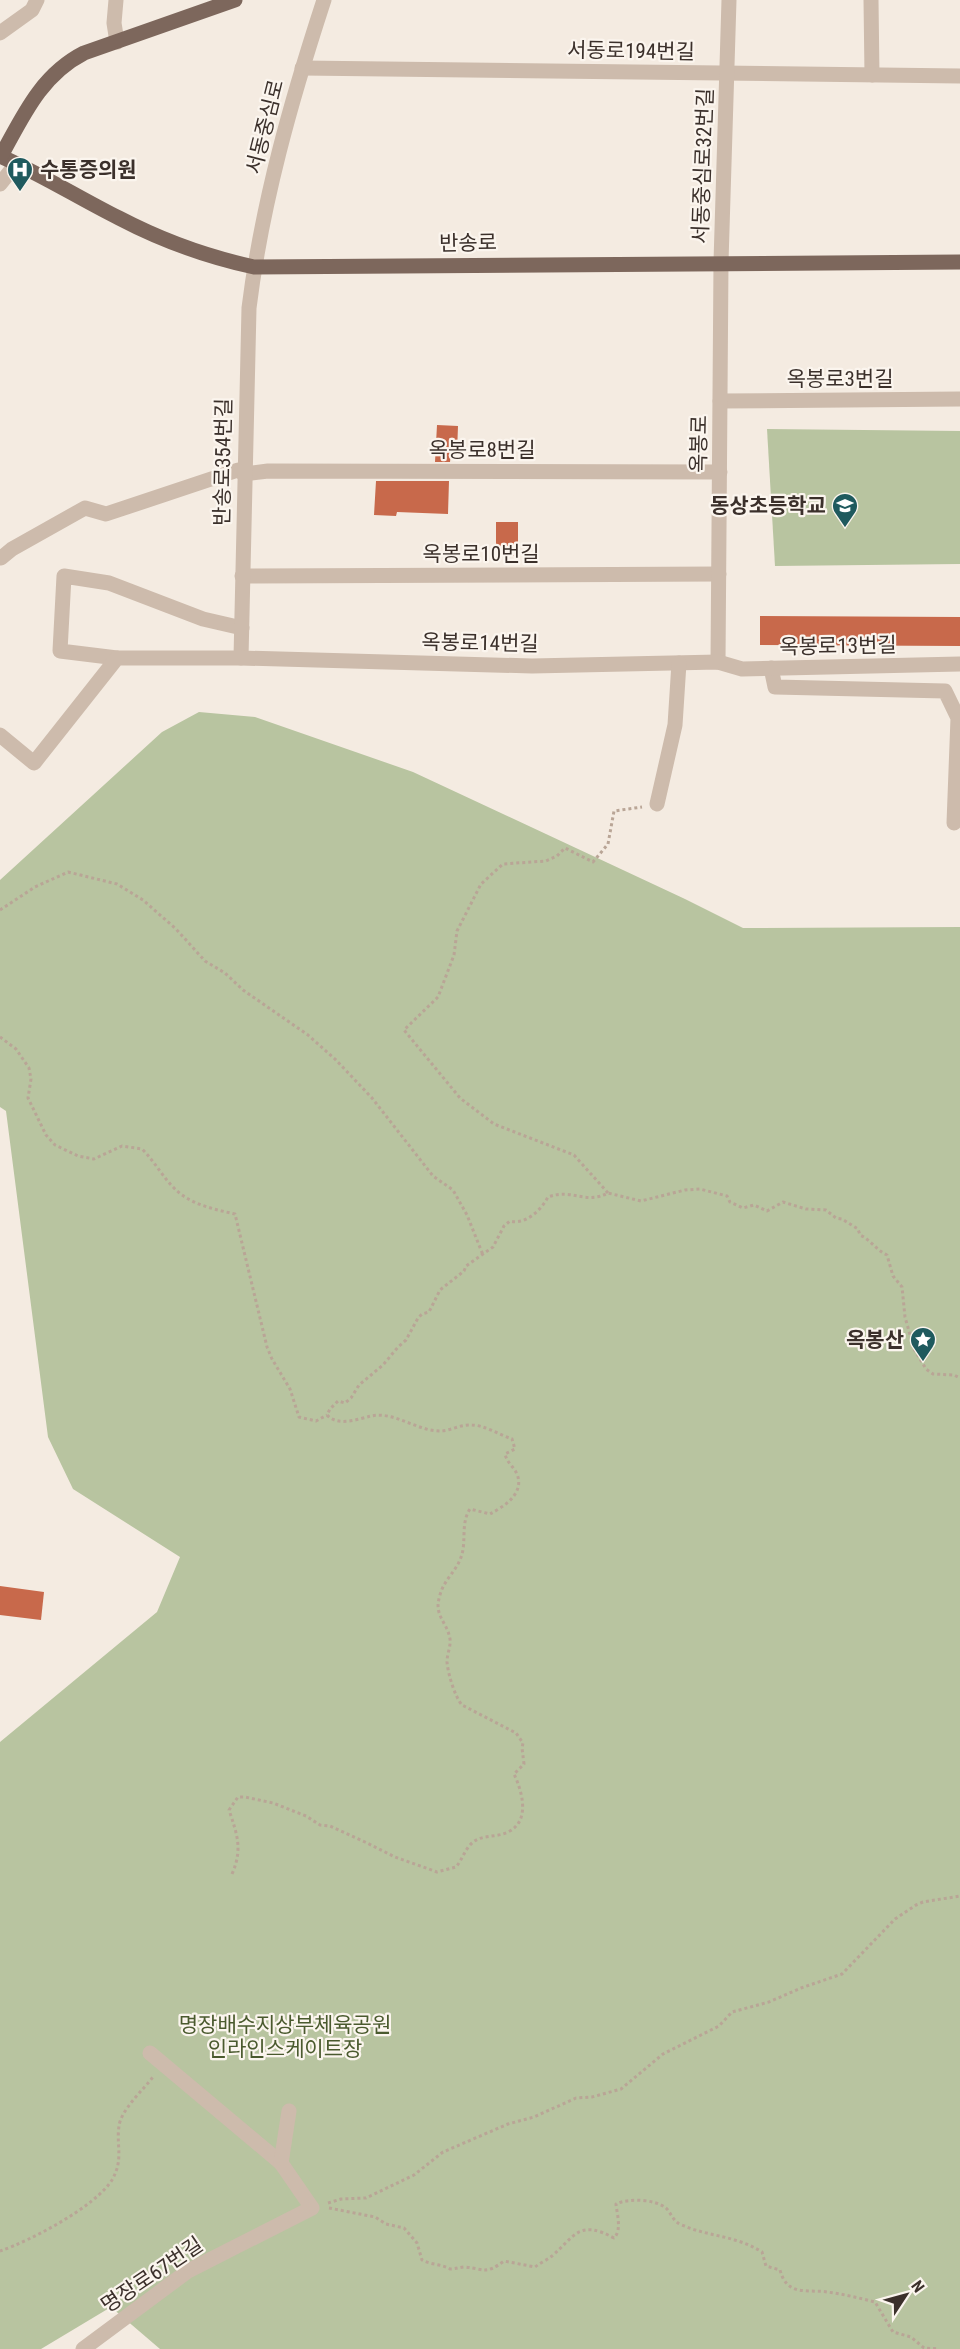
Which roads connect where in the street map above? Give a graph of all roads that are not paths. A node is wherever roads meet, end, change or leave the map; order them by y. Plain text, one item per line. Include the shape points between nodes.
1 (37, 0) edge
2 (116, 0) edge
3 (235, 0) edge
4 (324, 0) edge
5 (729, 0) edge
6 (871, 0) edge
7 (0, 33) edge
8 (117, 42) junction
9 (302, 68) junction
10 (727, 73) junction
11 (872, 75) junction
12 (960, 76) edge
13 (0, 156) edge
14 (16, 164) junction
15 (0, 184) edge
16 (721, 262) junction
17 (960, 262) edge
18 (254, 267) junction
19 (960, 399) edge
20 (720, 401) junction
21 (720, 472) junction
22 (244, 474) junction
23 (1, 558) edge
24 (719, 574) junction
25 (242, 576) junction
26 (242, 628) junction
27 (117, 658) junction
28 (241, 658) junction
29 (680, 663) junction
30 (718, 663) junction
31 (960, 664) edge
32 (771, 668) junction
33 (0, 735) edge
34 (657, 804) road end
35 (954, 823) dead end
36 (150, 2053) dead end
37 (289, 2111) dead end
38 (281, 2163) junction
39 (83, 2349) edge

1 - 7 street via 32,10
2 - 8 street
3 - 8 main road
4 - 9 street, 서동중심로
5 - 10 street, 서동중심로32번길
6 - 11 street
8 - 13 main road via 74,58 53,74 28,106
9 - 10 street, 서동로194번길
9 - 18 street, 서동중심로
10 - 11 street, 서동로194번길
10 - 16 street, 서동중심로32번길
11 - 12 street, 서동로194번길
13 - 14 main road, 반송로
14 - 15 street
14 - 18 main road, 반송로 via 159,237
16 - 17 main road, 반송로
16 - 18 main road, 반송로
16 - 20 street, 옥봉로
18 - 22 street, 반송로354번길 via 249,308
19 - 20 street, 옥봉로3번길
20 - 21 street, 옥봉로
21 - 22 street, 옥봉로8번길
21 - 24 street, 옥봉로
22 - 23 street, 옥봉로8번길 via 238,470 106,514 85,508
22 - 25 street, 반송로354번길
24 - 25 street, 옥봉로10번길
24 - 30 street, 옥봉로
25 - 26 street, 반송로354번길
26 - 27 street, 옥봉로14번길 via 203,619 109,584 64,576 60,651
26 - 28 street, 반송로354번길
27 - 28 street, 옥봉로14번길
27 - 33 street via 34,763
28 - 29 street, 옥봉로14번길 via 532,666
29 - 30 street, 옥봉로14번길
29 - 34 street via 675,725
30 - 32 street, 옥봉로13번길 via 742,669
31 - 32 street, 옥봉로13번길
32 - 35 street via 775,687 945,692 958,718
36 - 38 street
37 - 38 street
38 - 39 street, 명장로67번길 via 312,2208 188,2271

